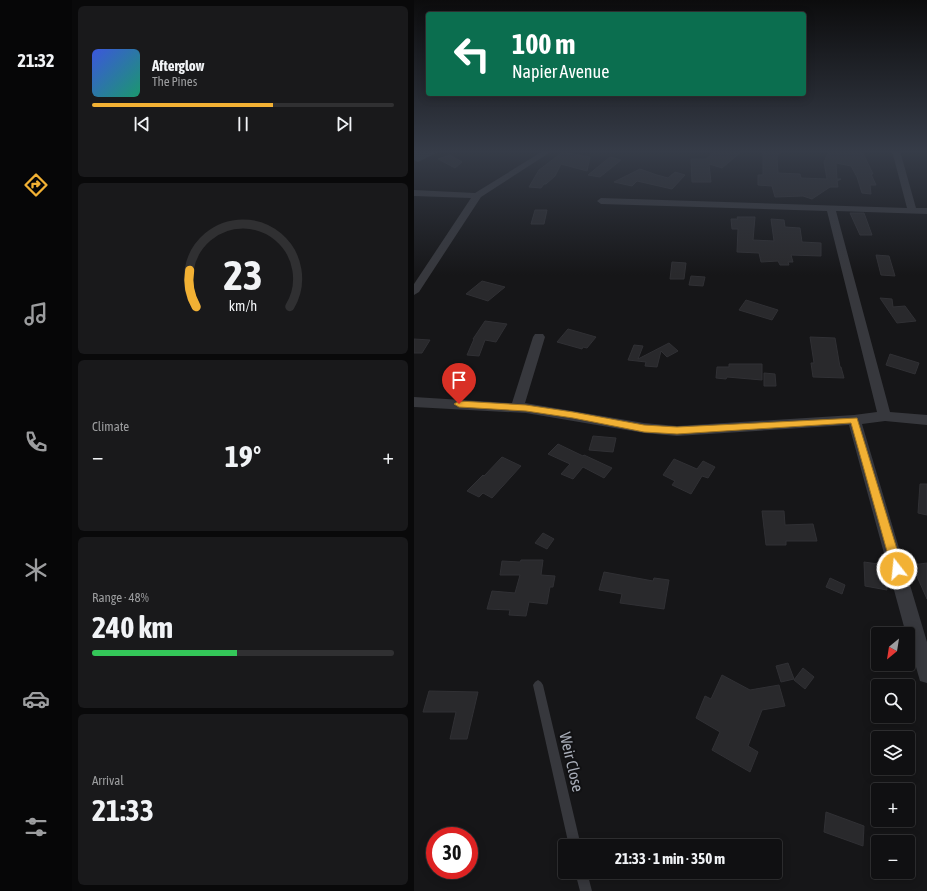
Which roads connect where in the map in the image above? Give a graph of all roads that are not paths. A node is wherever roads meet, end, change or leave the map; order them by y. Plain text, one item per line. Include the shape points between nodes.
1 (414, 193) edge
2 (482, 193) edge
3 (907, 193) edge
4 (477, 196) junction
5 (601, 201) dead end
6 (831, 209) junction
7 (912, 210) junction
8 (927, 211) edge
9 (414, 292) edge
10 (539, 337) dead end
11 (414, 402) edge
12 (517, 408) junction
13 (885, 416) junction
14 (854, 420) junction
15 (927, 420) edge
16 (927, 674) edge
17 (538, 685) dead end
18 (573, 839) edge
19 (583, 879) edge
20 (586, 891) edge

1 - 4 street
2 - 4 street
3 - 7 street
4 - 9 street
5 - 6 street
6 - 7 street
6 - 13 street
7 - 8 street
10 - 12 street
11 - 12 street
12 - 14 street via 677,431
13 - 14 street
13 - 15 street
14 - 16 street
17 - 18 lane, Weir Close
19 - 20 lane

